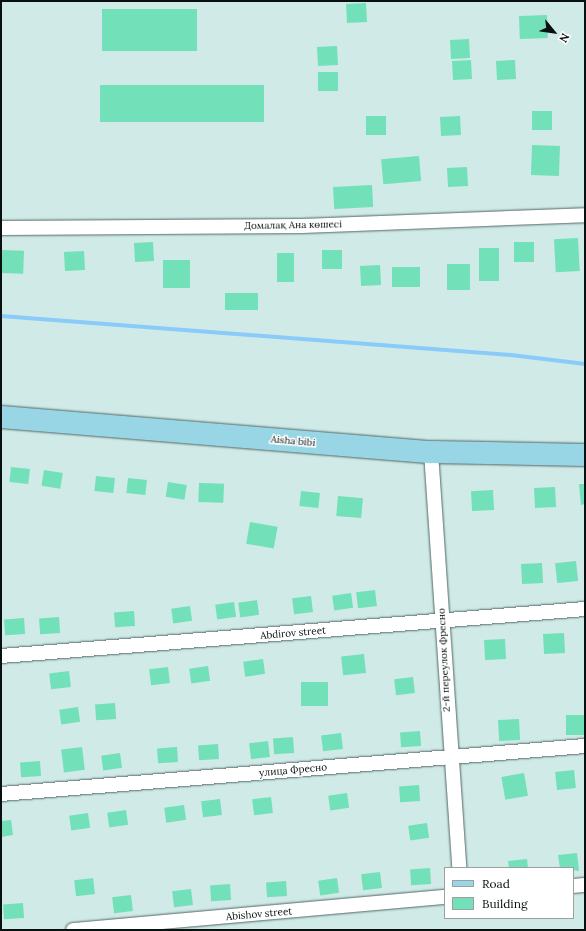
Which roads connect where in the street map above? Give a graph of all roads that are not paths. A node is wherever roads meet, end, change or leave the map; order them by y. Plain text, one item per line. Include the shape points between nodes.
1 (585, 215) edge
2 (1, 228) edge
3 (1, 417) edge
4 (431, 452) junction
5 (585, 455) edge
6 (585, 609) edge
7 (442, 621) junction
8 (1, 656) edge
9 (585, 746) edge
10 (449, 757) junction
11 (1, 794) edge
12 (459, 867) edge
13 (585, 885) edge
14 (574, 886) edge
15 (444, 897) edge
16 (73, 930) edge

1 - 2 street, Домалақ Ана көшесі via 302,226
3 - 4 main road, Aisha bibi
4 - 5 main road, Aisha bibi
4 - 7 street, 2-й переулок Фресно
6 - 7 street, Abdirov street
7 - 8 street, Abdirov street
7 - 10 street, 2-й переулок Фресно
9 - 10 street, улица Фресно
10 - 11 street, улица Фресно
10 - 12 street, 2-й переулок Фресно
13 - 14 street
15 - 16 street, Abishov street

